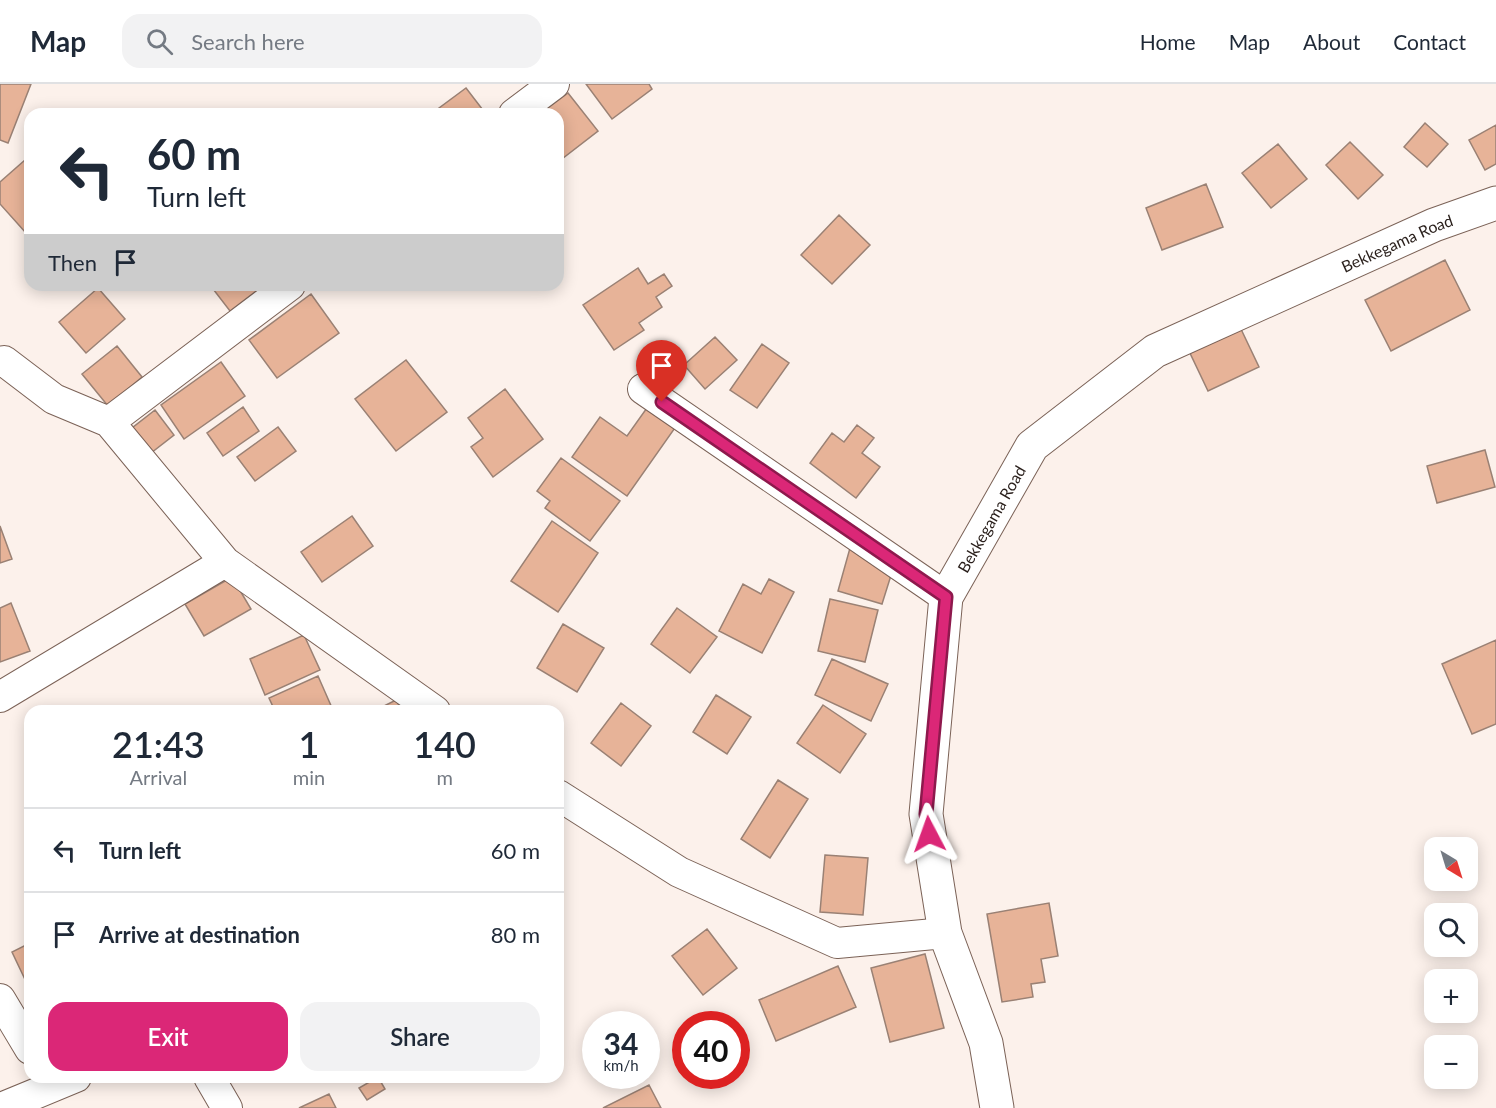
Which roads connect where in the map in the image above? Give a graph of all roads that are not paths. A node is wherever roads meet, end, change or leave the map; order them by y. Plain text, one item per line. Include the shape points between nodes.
1 (554, 84) edge
2 (522, 108) edge
3 (1496, 203) edge
4 (282, 291) edge
5 (1, 359) edge
6 (643, 388) dead end
7 (109, 423) junction
8 (225, 561) junction
9 (946, 597) junction
10 (0, 697) edge
11 (427, 705) edge
12 (564, 799) edge
13 (945, 933) junction
14 (0, 999) edge
15 (24, 1039) edge
16 (53, 1083) edge
17 (212, 1083) edge
18 (1, 1108) edge
19 (227, 1108) edge
20 (997, 1108) edge

1 - 2 street
3 - 9 street, Bekkegama Road via 1434,225 1155,351 1032,446
4 - 7 street
5 - 7 street via 54,399
6 - 9 street
7 - 8 street
8 - 10 street
8 - 11 street
9 - 13 street, Bekkegama Road via 926,814
12 - 13 street via 679,872 837,943
13 - 20 street, Bekkegama Road via 986,1043
14 - 15 street
16 - 18 street
17 - 19 street

